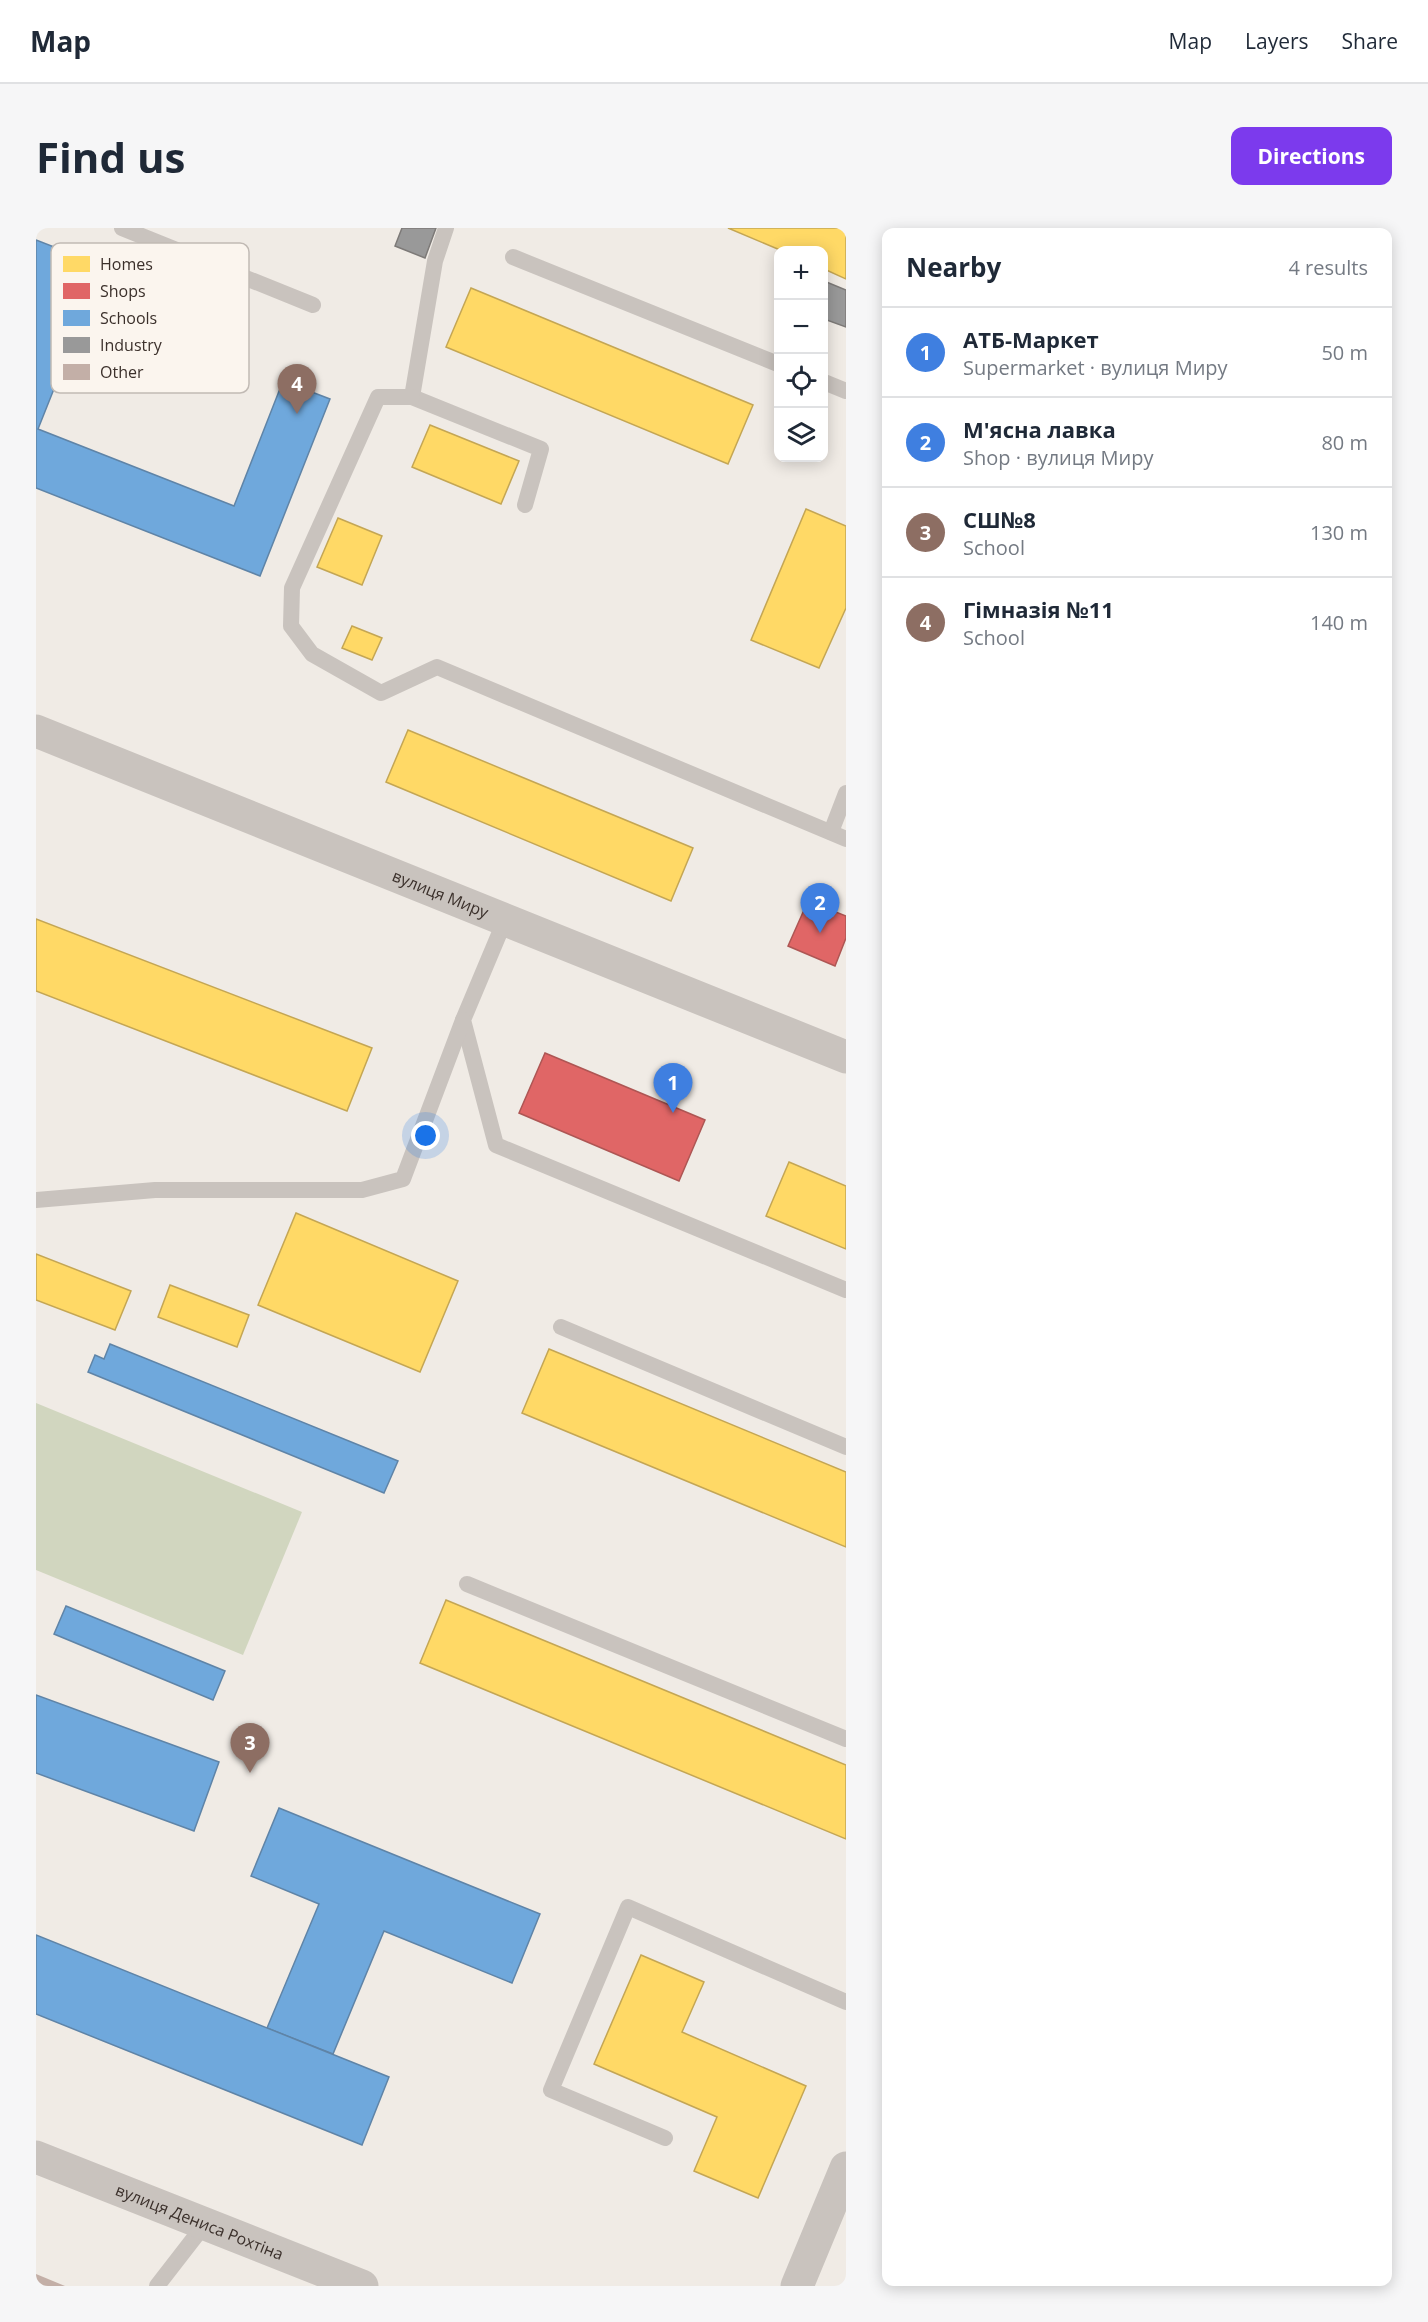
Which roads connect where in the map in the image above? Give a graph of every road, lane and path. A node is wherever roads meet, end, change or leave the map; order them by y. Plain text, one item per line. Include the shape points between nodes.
1 (122, 228) edge
2 (446, 228) edge
3 (159, 243) edge
4 (513, 256) dead end
5 (249, 279) edge
6 (313, 305) dead end
7 (774, 362) edge
8 (828, 384) edge
9 (846, 391) edge
10 (412, 397) junction
11 (525, 505) dead end
12 (36, 731) edge
13 (846, 794) edge
14 (838, 836) edge
15 (506, 920) junction
16 (463, 1020) junction
17 (846, 1057) edge
18 (36, 1200) edge
19 (846, 1290) edge
20 (561, 1327) dead end
21 (846, 1447) edge
22 (467, 1584) dead end
23 (846, 1739) edge
24 (846, 2002) edge
25 (665, 2138) dead end
26 (36, 2157) edge
27 (846, 2168) edge
28 (205, 2224) junction
29 (157, 2286) edge
30 (362, 2286) edge
31 (797, 2286) edge

1 - 3 lane
2 - 10 lane via 435,261
4 - 7 lane
5 - 6 lane
8 - 9 lane
10 - 11 lane via 541,449
10 - 14 lane via 378,397 292,588 291,626 312,654 381,693 437,667
12 - 15 street, вулиця Миру
13 - 14 lane
15 - 16 lane
15 - 17 street, вулиця Миру
16 - 18 lane via 404,1179 362,1190 154,1190
16 - 19 lane via 496,1145
20 - 21 lane
22 - 23 lane
24 - 25 lane via 628,1907 551,2090
26 - 28 street, вулиця Дениса Рохтіна
27 - 31 street
28 - 29 lane
28 - 30 street, вулиця Дениса Рохтіна

